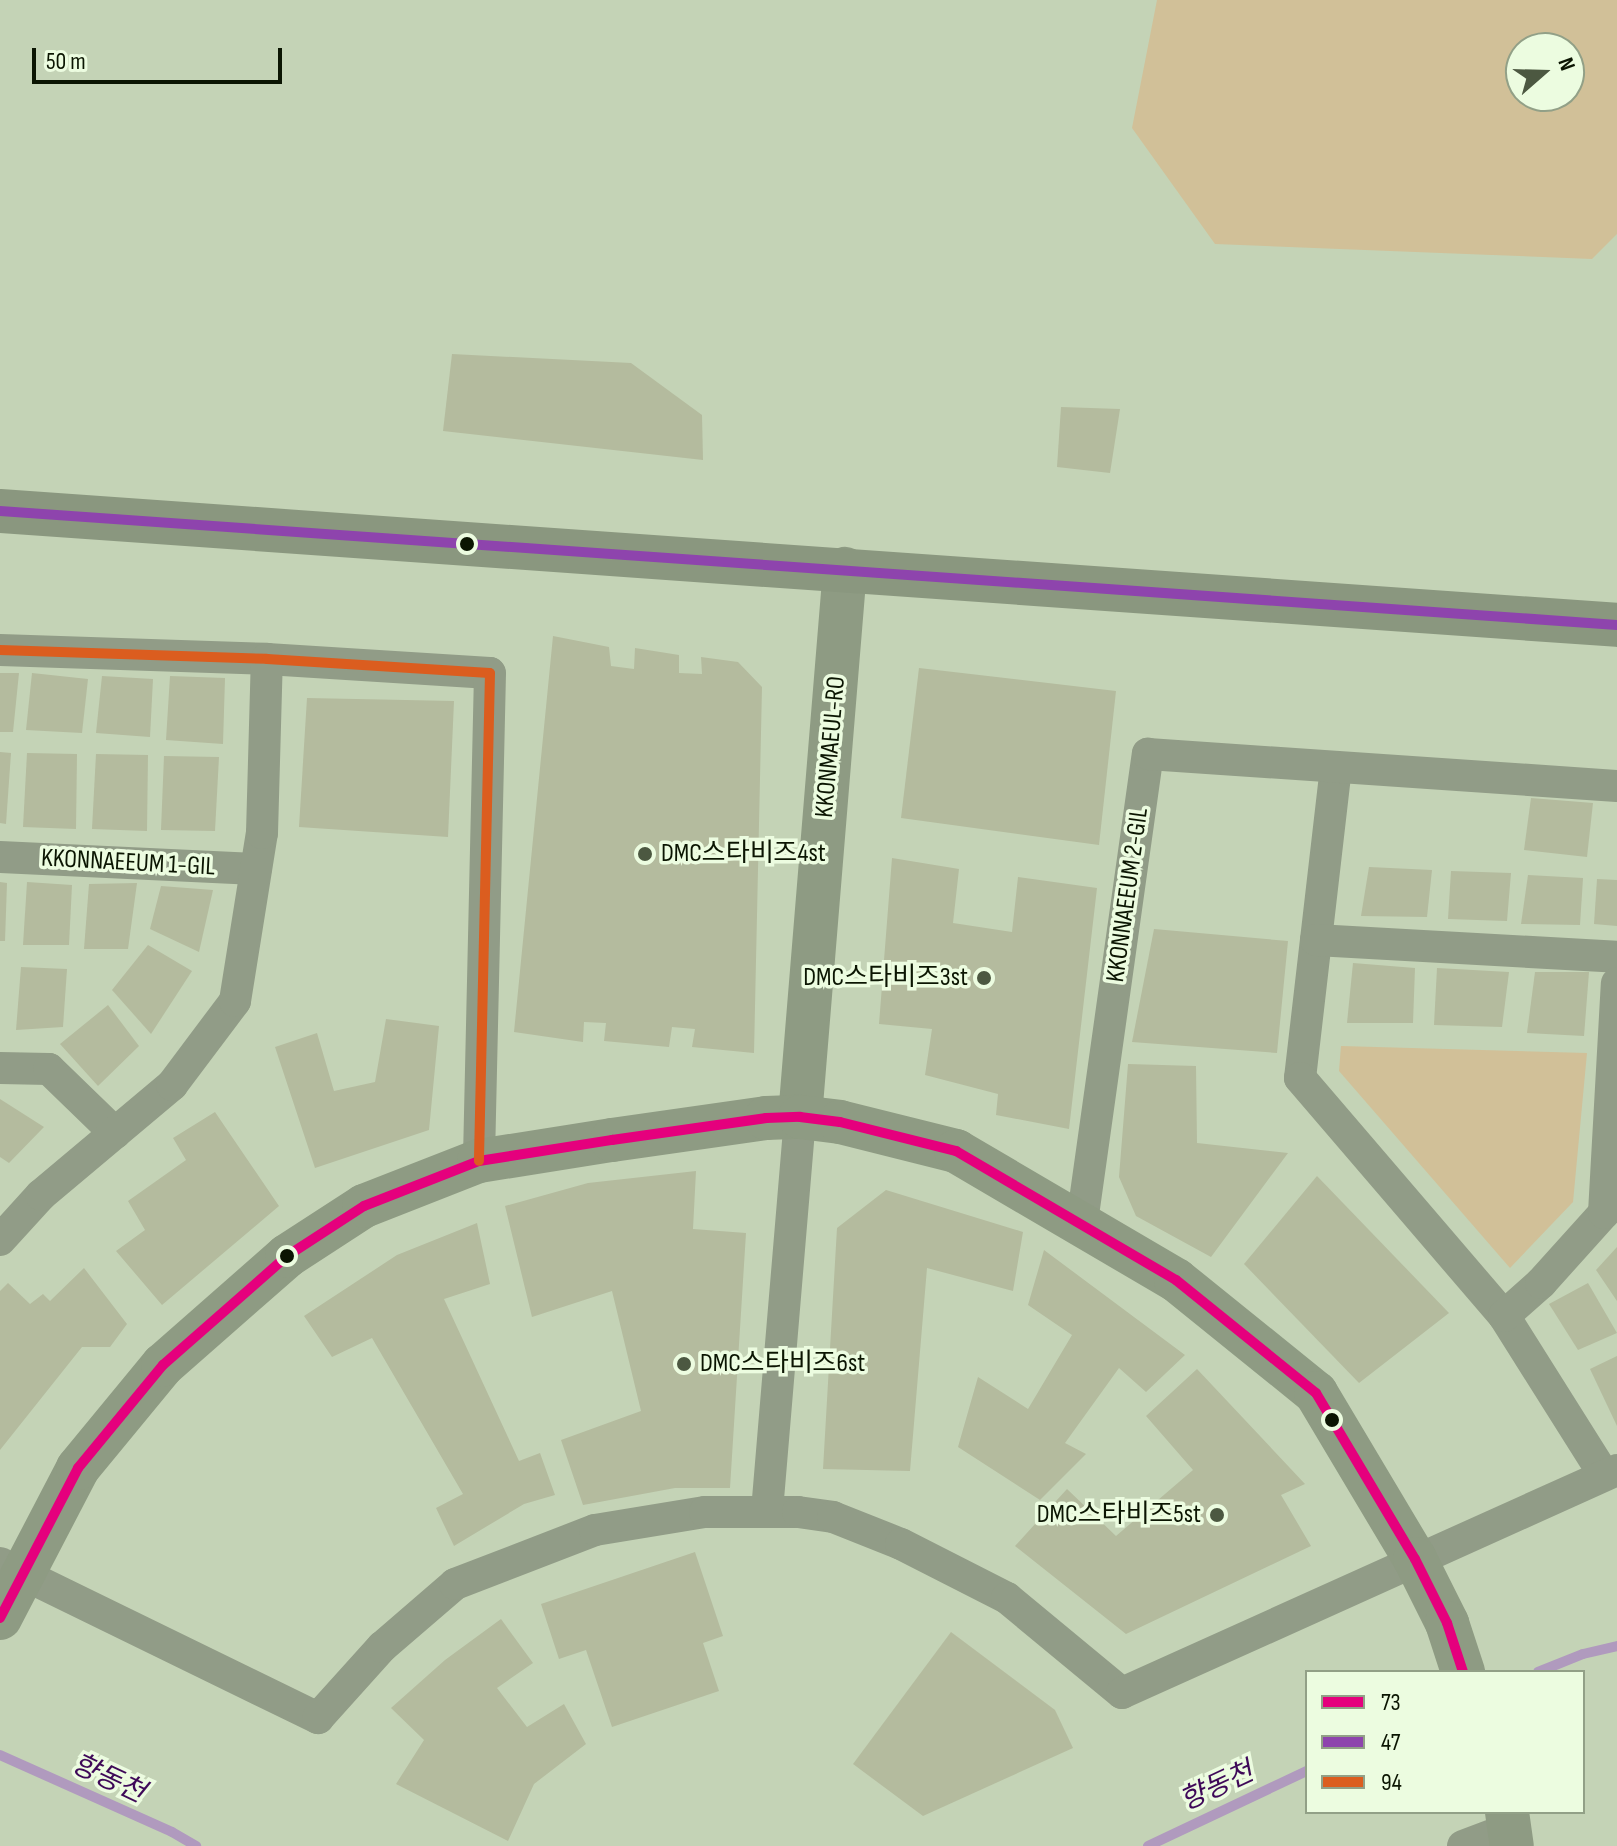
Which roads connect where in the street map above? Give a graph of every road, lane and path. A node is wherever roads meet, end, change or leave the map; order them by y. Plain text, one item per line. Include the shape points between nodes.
1 (0, 511) edge
2 (845, 569) junction
3 (1617, 625) edge
4 (0, 650) edge
5 (267, 659) junction
6 (1336, 767) junction
7 (1617, 786) edge
8 (0, 857) edge
9 (256, 869) junction
10 (1316, 940) junction
11 (1617, 957) edge
12 (1617, 983) edge
13 (0, 1068) edge
14 (800, 1117) junction
15 (115, 1133) junction
16 (479, 1161) junction
17 (1082, 1222) junction
18 (0, 1240) edge
19 (1504, 1316) junction
20 (1610, 1472) edge
21 (767, 1511) junction
22 (1415, 1559) junction
23 (12, 1569) edge
24 (0, 1618) edge
25 (1462, 1670) edge
26 (1510, 1829) edge
27 (1463, 1846) edge

1 - 2 main road
2 - 3 main road
2 - 14 street, KKONMAEUL-RO
4 - 5 street
5 - 9 street via 262,833
5 - 16 street via 490,673
6 - 7 street, KKONNAEEUM 2-GIL
6 - 10 street
6 - 17 street, KKONNAEEUM 2-GIL via 1148,754
8 - 9 street, KKONNAEEUM 1-GIL
9 - 15 street via 235,1001 172,1085
10 - 11 street
10 - 19 street via 1300,1078
12 - 19 street via 1604,1213
13 - 15 street via 49,1069
14 - 16 street
14 - 17 street via 956,1151
14 - 21 street, KKONMAEUL-RO
15 - 18 street via 41,1195
16 - 23 street via 364,1206 287,1256 163,1365 78,1468
17 - 22 street via 1176,1280 1316,1393
19 - 20 street
20 - 22 street
21 - 22 street via 833,1517 941,1564 1007,1598 1122,1693
21 - 23 street via 705,1512 595,1530 455,1584 382,1647 318,1718
22 - 25 street via 1447,1623
23 - 24 street
26 - 27 street

